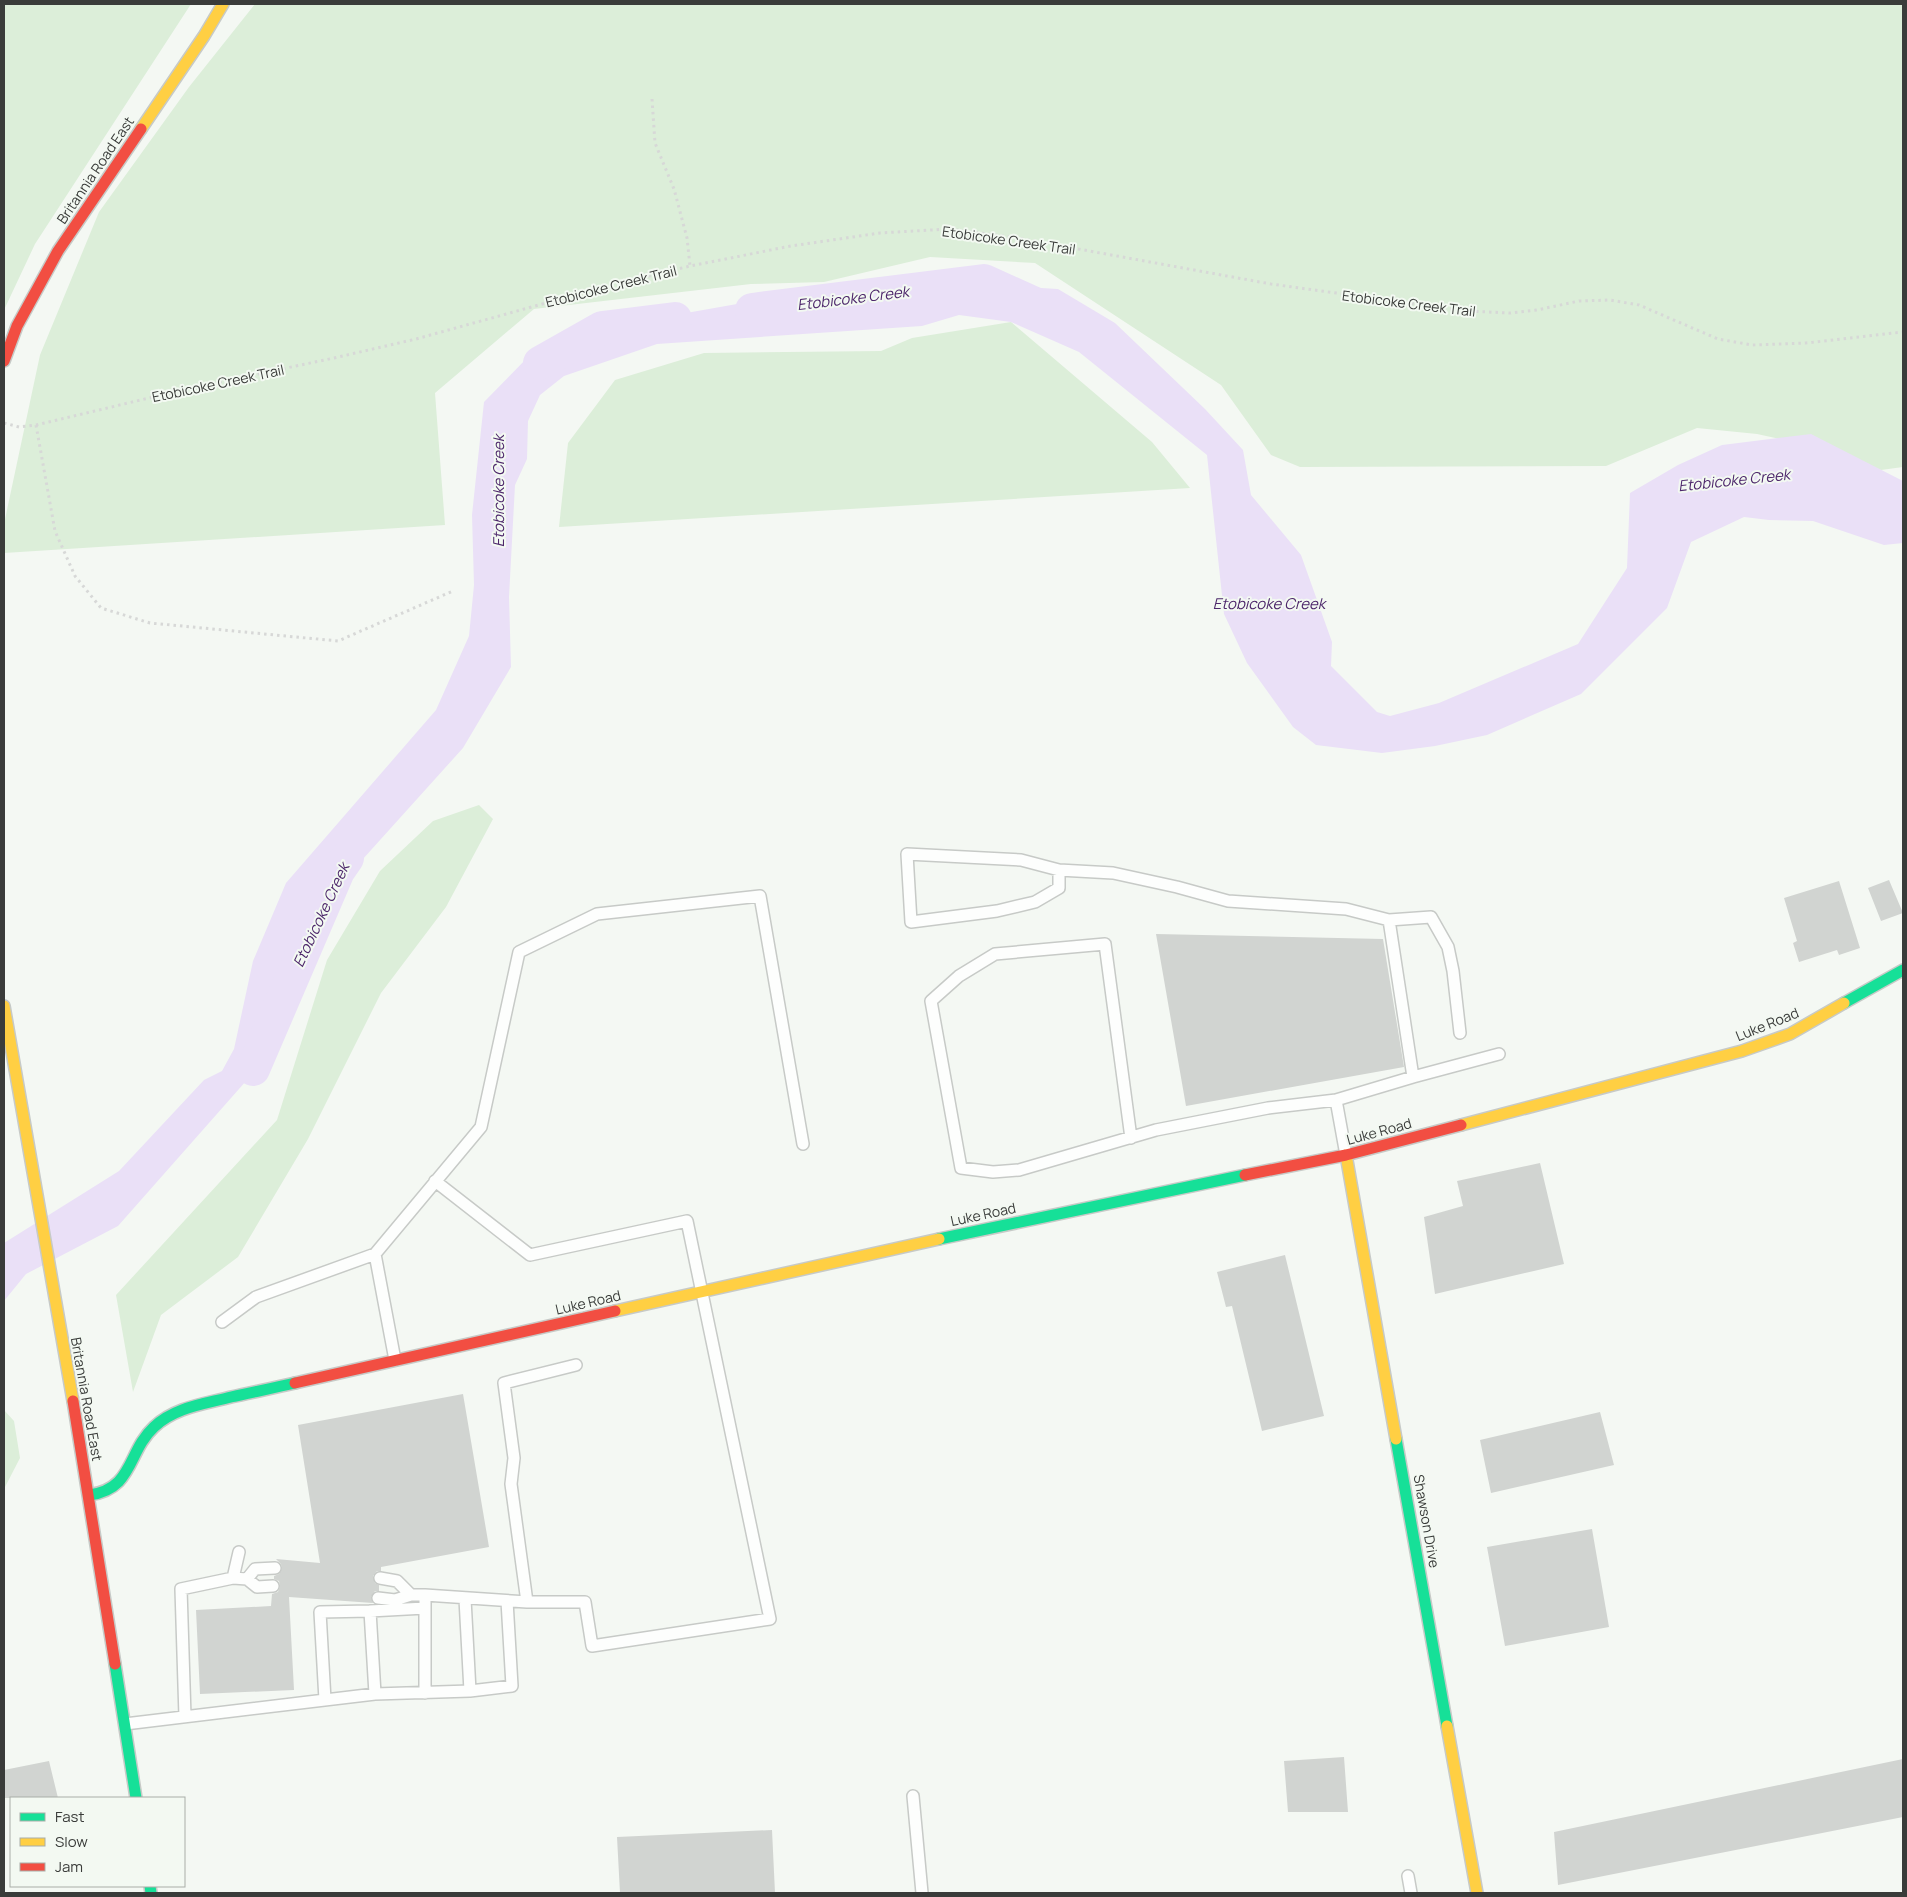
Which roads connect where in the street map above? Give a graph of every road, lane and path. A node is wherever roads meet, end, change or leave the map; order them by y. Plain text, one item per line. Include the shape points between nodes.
1 (223, 4) edge
2 (652, 99) dead end
3 (690, 266) junction
4 (1903, 332) edge
5 (4, 361) edge
6 (4, 423) edge
7 (36, 425) junction
8 (454, 591) dead end
9 (1059, 870) junction
10 (1389, 920) junction
11 (1903, 970) edge
12 (4, 1006) edge
13 (1460, 1033) dead end
14 (1499, 1054) dead end
15 (1413, 1077) junction
16 (1336, 1100) junction
17 (1131, 1138) junction
18 (803, 1144) dead end
19 (1346, 1155) junction
20 (435, 1181) junction
21 (375, 1254) junction
22 (701, 1292) junction
23 (222, 1322) dead end
24 (395, 1360) junction
25 (576, 1365) dead end
26 (89, 1496) junction
27 (238, 1552) dead end
28 (275, 1568) dead end
29 (233, 1578) junction
30 (380, 1578) dead end
31 (247, 1579) junction
32 (273, 1586) dead end
33 (410, 1595) junction
34 (425, 1595) junction
35 (378, 1598) dead end
36 (465, 1599) junction
37 (507, 1601) junction
38 (527, 1602) junction
39 (425, 1608) junction
40 (370, 1611) junction
41 (470, 1691) junction
42 (425, 1693) junction
43 (376, 1694) junction
44 (325, 1700) junction
45 (190, 1716) junction
46 (125, 1724) junction
47 (913, 1796) dead end
48 (136, 1797) edge
49 (1408, 1876) dead end
50 (922, 1893) edge
51 (1411, 1893) edge
52 (1477, 1893) edge

1 - 5 street, Britannia Road East via 58,251 18,326
2 - 3 path via 655,142 674,189 687,238
3 - 4 path, Etobicoke Creek Trail via 880,233 949,229 1018,238 1271,284 1466,312 1510,313 1579,301 1610,300 1639,305 1718,339 1752,345 1806,343
3 - 7 path, Etobicoke Creek Trail via 407,341
6 - 7 path, Etobicoke Creek Trail
7 - 8 path via 54,531 75,576 101,608 150,623 338,641
9 - 9 lane via 1021,860 907,854 911,922 997,911 1035,902 1059,888
9 - 10 lane via 1113,873 1177,886 1228,901 1346,909
10 - 13 lane via 1432,917 1448,947
10 - 15 lane
11 - 19 street, Luke Road via 1790,1034 1742,1051
12 - 26 street, Britannia Road East
14 - 15 lane
15 - 16 lane
16 - 17 lane via 1268,1108
16 - 19 lane
17 - 17 lane via 1019,1170 993,1172 962,1168 931,1001 959,976 994,954 1105,944
18 - 20 lane via 760,896 597,914 519,952 481,1126
19 - 22 street, Luke Road via 1019,1221
19 - 52 street, Shawson Drive
20 - 21 lane
20 - 22 lane via 530,1255 687,1221
21 - 23 lane via 256,1297
21 - 24 lane
22 - 24 street, Luke Road
22 - 38 lane via 770,1619 592,1646 585,1602
24 - 26 street, Luke Road via 175,1412 148,1432 117,1484
25 - 38 lane via 504,1383 514,1458 510,1484
26 - 46 street, Britannia Road East
27 - 29 lane
28 - 31 lane via 255,1569
29 - 31 lane
29 - 45 lane via 181,1589
30 - 33 lane via 397,1581
31 - 32 lane via 257,1586
33 - 34 lane
33 - 35 lane via 395,1600
34 - 36 lane
34 - 39 lane
36 - 37 lane
36 - 41 lane
37 - 38 lane
37 - 41 lane via 512,1686
39 - 40 lane
39 - 42 lane
40 - 43 lane
40 - 44 lane via 320,1612
41 - 42 lane
42 - 43 lane
43 - 44 lane
44 - 45 lane
45 - 46 lane
46 - 48 street, Britannia Road East
47 - 50 lane
49 - 51 lane

